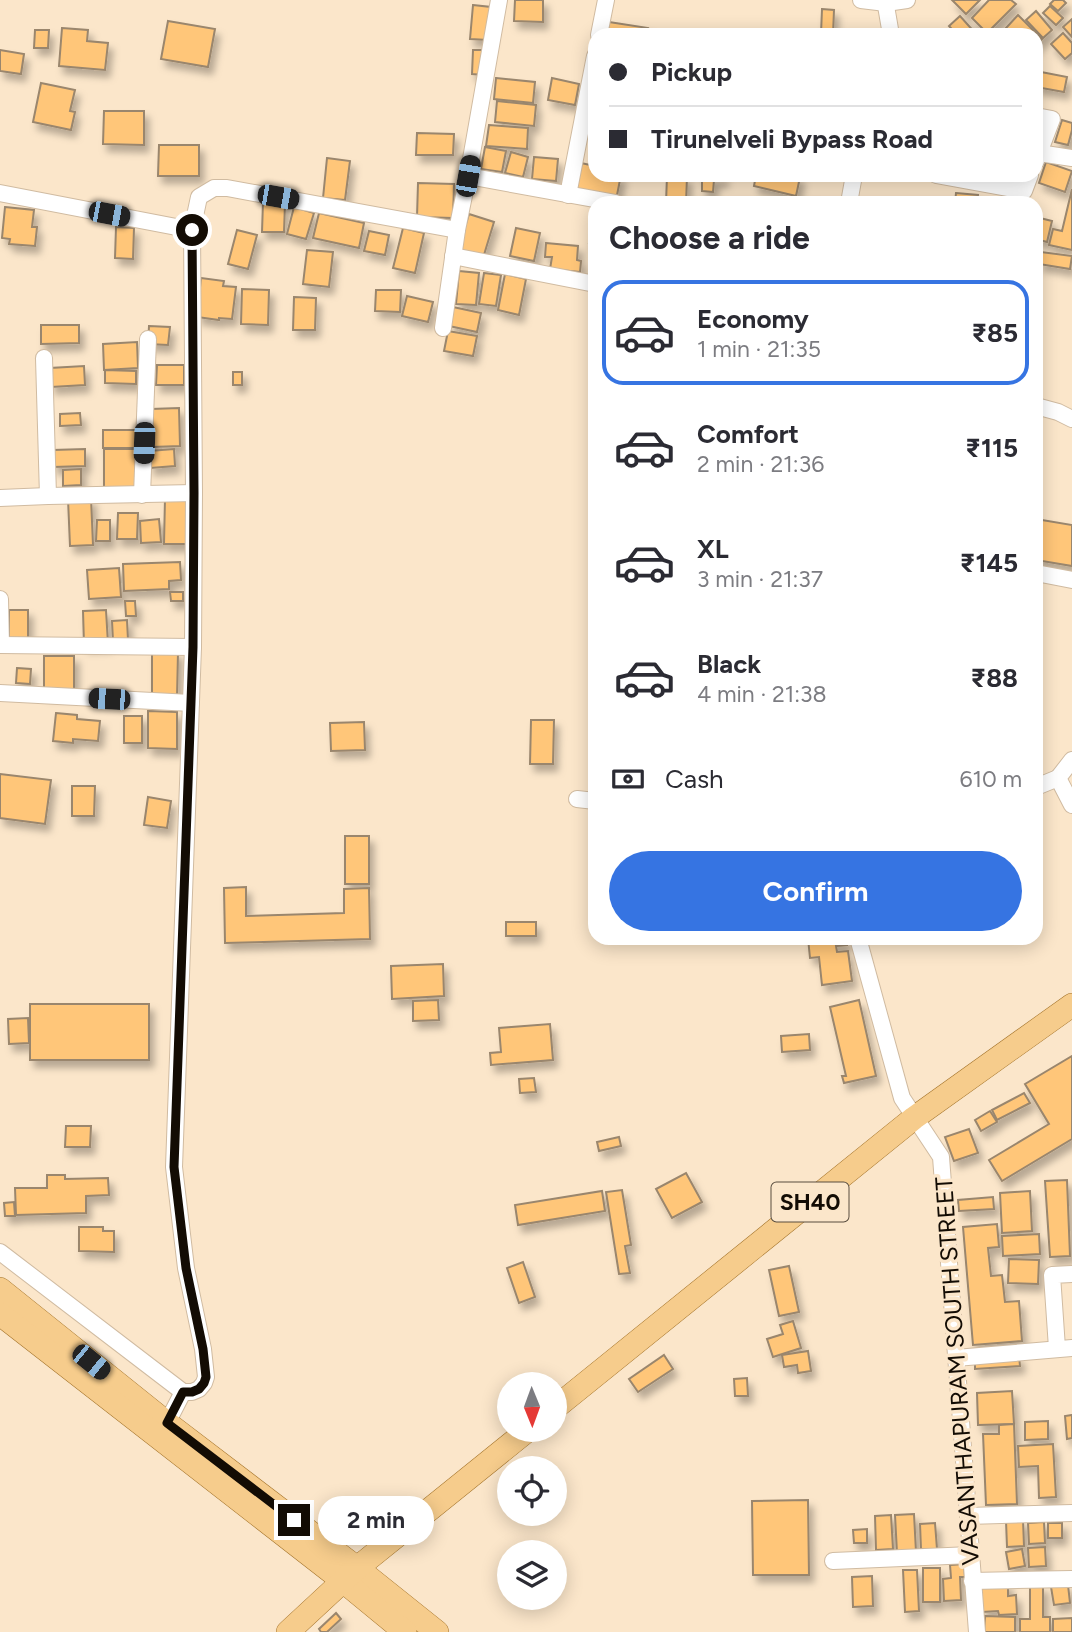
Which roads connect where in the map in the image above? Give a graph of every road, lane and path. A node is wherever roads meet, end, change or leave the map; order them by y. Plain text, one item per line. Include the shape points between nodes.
1 (499, 0) edge
2 (606, 0) edge
3 (861, 0) edge
4 (907, 0) edge
5 (886, 2) edge
6 (600, 28) edge
7 (890, 28) edge
8 (588, 92) edge
9 (1043, 117) edge
10 (1043, 142) edge
11 (1043, 157) edge
12 (1072, 158) edge
13 (468, 176) junction
14 (974, 182) edge
15 (1027, 182) edge
16 (0, 193) edge
17 (568, 195) junction
18 (588, 198) edge
19 (192, 230) junction
20 (457, 230) junction
21 (453, 256) junction
22 (588, 283) edge
23 (443, 328) dead end
24 (148, 339) dead end
25 (44, 359) dead end
26 (1043, 408) edge
27 (1072, 419) edge
28 (194, 493) junction
29 (142, 495) junction
30 (48, 496) junction
31 (0, 498) edge
32 (1043, 574) edge
33 (1072, 580) edge
34 (0, 599) edge
35 (1, 645) edge
36 (193, 647) junction
37 (0, 693) edge
38 (191, 703) junction
39 (1072, 760) edge
40 (1058, 778) junction
41 (1043, 784) edge
42 (577, 799) dead end
43 (588, 800) edge
44 (1072, 806) edge
45 (860, 945) edge
46 (1072, 1005) edge
47 (914, 1118) junction
48 (0, 1252) edge
49 (1072, 1274) edge
50 (0, 1289) edge
51 (0, 1314) edge
52 (1065, 1348) edge
53 (956, 1357) junction
54 (183, 1392) junction
55 (567, 1398) edge
56 (167, 1423) junction
57 (513, 1442) edge
58 (1072, 1513) edge
59 (968, 1516) junction
60 (971, 1555) junction
61 (833, 1561) dead end
62 (350, 1575) junction
63 (1072, 1579) edge
64 (972, 1581) junction
65 (288, 1632) edge
66 (405, 1632) edge
67 (437, 1632) edge
68 (977, 1632) edge

1 - 13 street
2 - 6 street
3 - 5 street
4 - 5 street
5 - 7 street
8 - 17 street
9 - 10 street via 1052,119
11 - 12 street
13 - 17 street
13 - 20 street
14 - 15 street via 1024,191
16 - 19 street
17 - 18 street
19 - 20 street via 199,197 214,188 227,188
19 - 28 street
20 - 21 street
21 - 22 street
21 - 23 street
24 - 29 street
25 - 30 street
26 - 27 street
28 - 29 street
28 - 36 street
29 - 30 street
30 - 31 street
32 - 33 street
34 - 35 street
35 - 36 street
36 - 38 street
37 - 38 street
38 - 54 street via 174,1167 206,1377 199,1389
39 - 40 street
40 - 41 street
40 - 44 street
42 - 43 street
45 - 47 street, VASANTHAPURAM SOUTH STREET via 901,1098
46 - 47 main road, SH40
47 - 53 street, VASANTHAPURAM SOUTH STREET via 941,1157
47 - 55 main road, SH40
48 - 54 street
49 - 52 street via 1052,1275
50 - 56 main road
51 - 62 main road
52 - 53 street
53 - 59 street, VASANTHAPURAM SOUTH STREET
54 - 56 street
56 - 62 main road
57 - 62 main road
58 - 59 street
59 - 60 street, VASANTHAPURAM SOUTH STREET
60 - 61 street
60 - 64 street, VASANTHAPURAM SOUTH STREET
62 - 65 main road
62 - 66 main road
62 - 67 main road
63 - 64 street
64 - 68 street, VASANTHAPURAM SOUTH STREET

